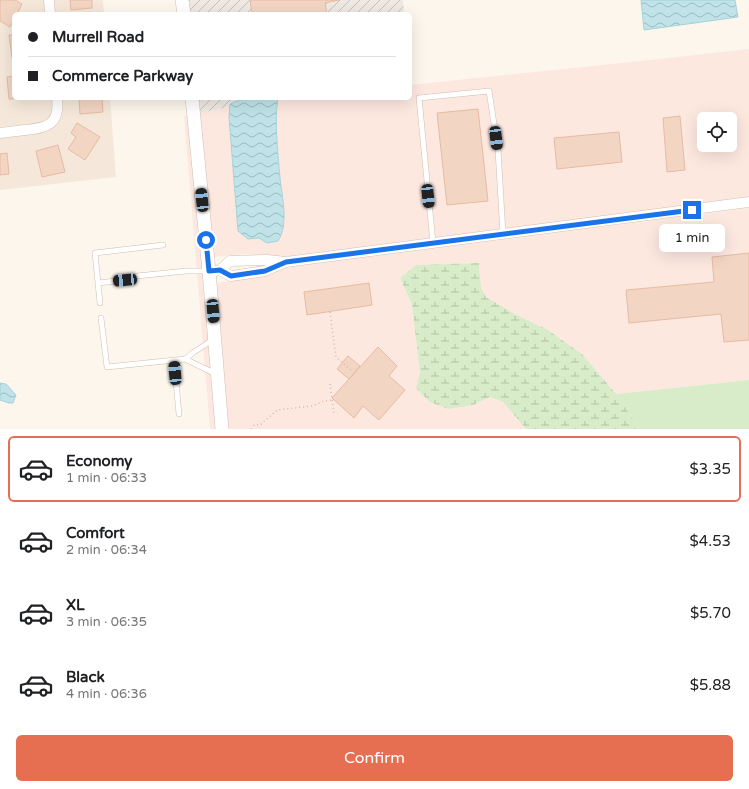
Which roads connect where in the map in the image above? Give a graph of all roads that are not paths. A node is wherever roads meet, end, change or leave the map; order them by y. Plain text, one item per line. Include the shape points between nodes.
1 (49, 0) edge
2 (182, 0) edge
3 (50, 12) edge
4 (184, 12) edge
5 (57, 100) edge
6 (192, 100) edge
7 (0, 133) edge
8 (749, 202) edge
9 (503, 234) junction
10 (433, 243) junction
11 (163, 245) dead end
12 (286, 262) junction
13 (215, 271) junction
14 (98, 283) junction
15 (100, 303) dead end
16 (101, 318) dead end
17 (215, 338) junction
18 (185, 358) junction
19 (174, 360) junction
20 (217, 374) junction
21 (179, 414) dead end
22 (222, 429) edge

1 - 3 street
2 - 4 street
5 - 7 street via 56,116 50,124 40,128
6 - 13 street
8 - 9 street
9 - 10 street
9 - 10 lane via 498,150 489,90 419,98
10 - 12 street
11 - 14 lane via 95,253
12 - 13 street via 265,271 231,276
12 - 13 street via 230,261
13 - 14 lane via 137,276
13 - 17 street
14 - 15 lane
16 - 19 lane via 107,367
17 - 18 lane
17 - 20 street
18 - 19 lane
18 - 20 lane
19 - 21 lane
20 - 22 street

